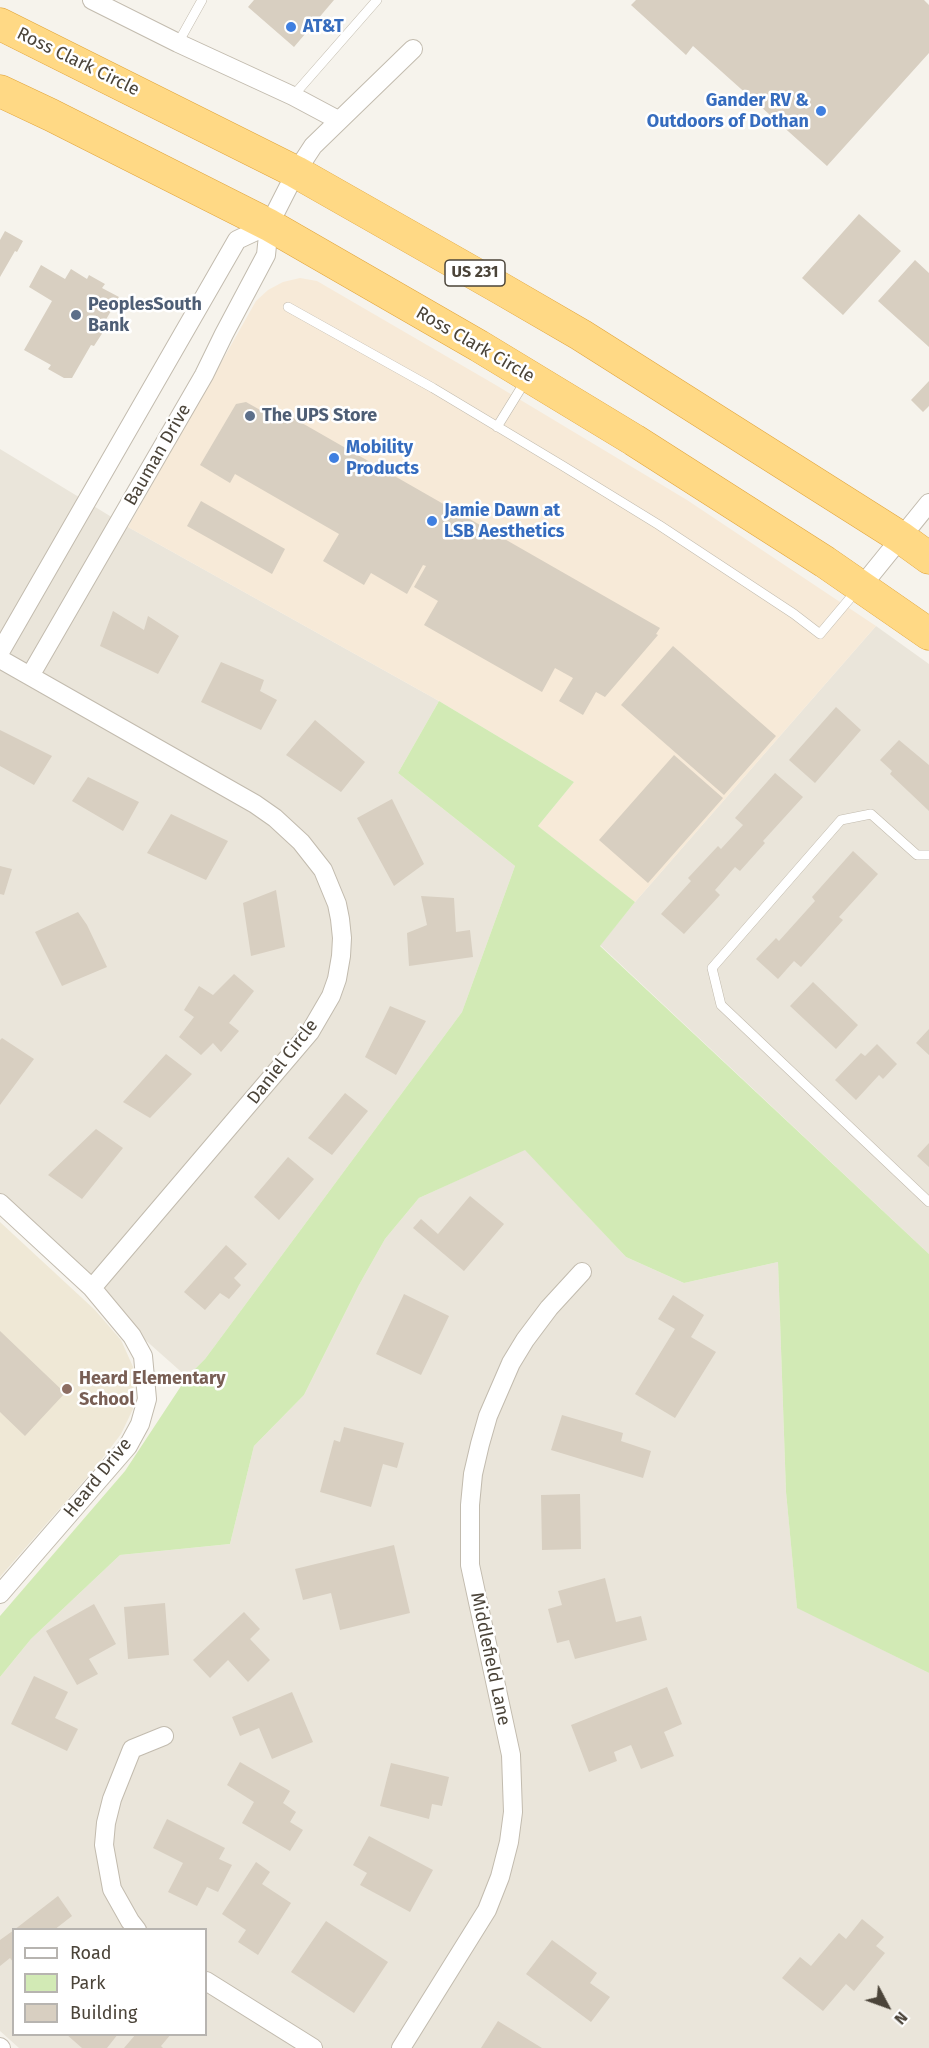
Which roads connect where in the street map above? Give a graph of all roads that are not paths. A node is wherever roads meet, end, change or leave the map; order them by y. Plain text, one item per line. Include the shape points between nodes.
1 (92, 0) edge
2 (202, 0) edge
3 (377, 0) edge
4 (0, 24) edge
5 (178, 43) junction
6 (413, 49) dead end
7 (0, 91) edge
8 (293, 96) junction
9 (338, 120) junction
10 (296, 172) junction
11 (269, 225) junction
12 (288, 307) dead end
13 (528, 376) junction
14 (497, 427) junction
15 (929, 503) edge
16 (900, 537) junction
17 (929, 558) edge
18 (861, 587) junction
19 (929, 634) edge
20 (0, 652) edge
21 (0, 659) edge
22 (30, 676) junction
23 (929, 855) edge
24 (929, 1202) edge
25 (0, 1203) edge
26 (582, 1272) dead end
27 (92, 1288) junction
28 (0, 1594) edge
29 (164, 1736) dead end
30 (136, 1928) edge
31 (207, 1982) edge
32 (294, 2043) edge
33 (313, 2048) edge
34 (401, 2048) edge

1 - 5 street
2 - 5 lane
3 - 8 lane
4 - 10 highway, Ross Clark Circle / US 231
5 - 8 street
6 - 9 street, Bauman Drive
7 - 11 highway, Ross Clark Circle
8 - 9 street
9 - 10 street, Bauman Drive via 313,146
10 - 11 street, Bauman Drive
10 - 16 highway, Ross Clark Circle / US 231 via 581,335
11 - 13 highway, Ross Clark Circle
11 - 20 street via 237,240
11 - 22 street, Bauman Drive via 266,255 204,375
12 - 14 lane
13 - 14 lane
13 - 18 highway, Ross Clark Circle
14 - 18 lane via 659,525 820,634
15 - 16 street
16 - 17 highway, Ross Clark Circle / US 231
16 - 18 street
18 - 19 highway, Ross Clark Circle
21 - 22 street, Daniel Circle
22 - 27 street, Daniel Circle via 276,818 323,870 340,919 342,947 336,979 310,1032
23 - 24 lane via 917,855 871,814 842,820 712,968 722,1005
25 - 27 street
26 - 34 street, Middlefield Lane via 549,1308 511,1362 488,1416 473,1474 470,1565 511,1755 512,1822 500,1877 487,1910
27 - 28 street, Heard Drive via 132,1336 143,1356 147,1399 140,1424 128,1446
29 - 30 street via 132,1749 106,1823 104,1845 112,1889
31 - 32 street
32 - 33 street

